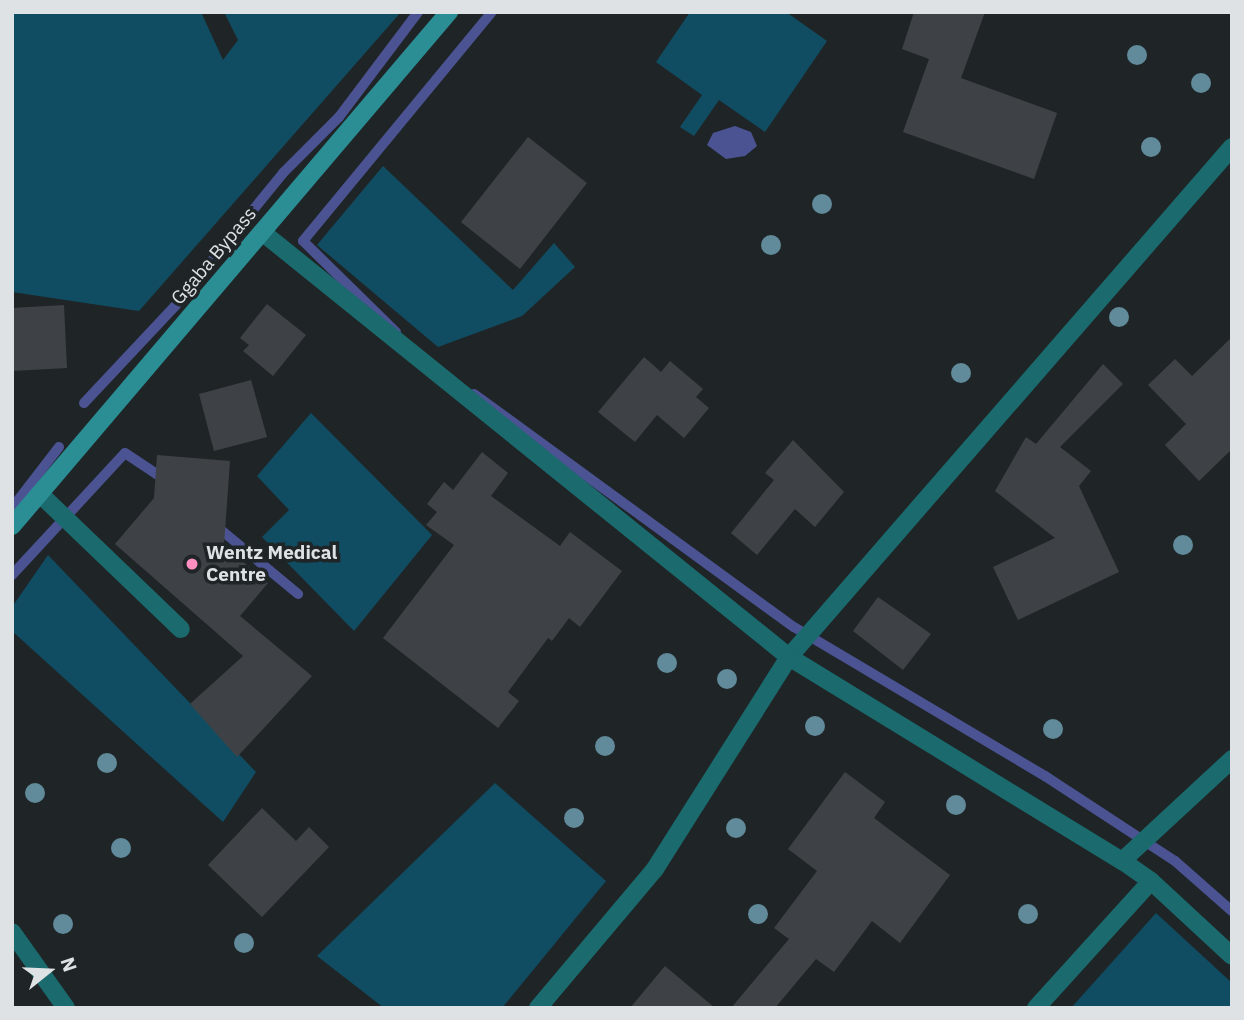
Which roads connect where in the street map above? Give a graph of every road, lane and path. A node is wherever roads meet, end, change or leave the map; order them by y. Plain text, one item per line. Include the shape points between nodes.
1 (449, 12) edge
2 (1232, 147) edge
3 (262, 232) junction
4 (40, 494) junction
5 (12, 526) edge
6 (181, 629) dead end
7 (789, 657) junction
8 (1232, 759) edge
9 (1122, 861) junction
10 (1151, 881) junction
11 (12, 932) edge
12 (1232, 956) edge
13 (66, 1008) edge
14 (538, 1008) edge
15 (1036, 1008) edge

1 - 3 street, Ggaba Bypass
2 - 7 street
3 - 4 street, Ggaba Bypass
3 - 7 street
4 - 5 street, Ggaba Bypass
4 - 6 street
7 - 9 street
7 - 14 street via 654,869
8 - 9 street
9 - 10 street
10 - 12 street
10 - 15 street
11 - 13 street

